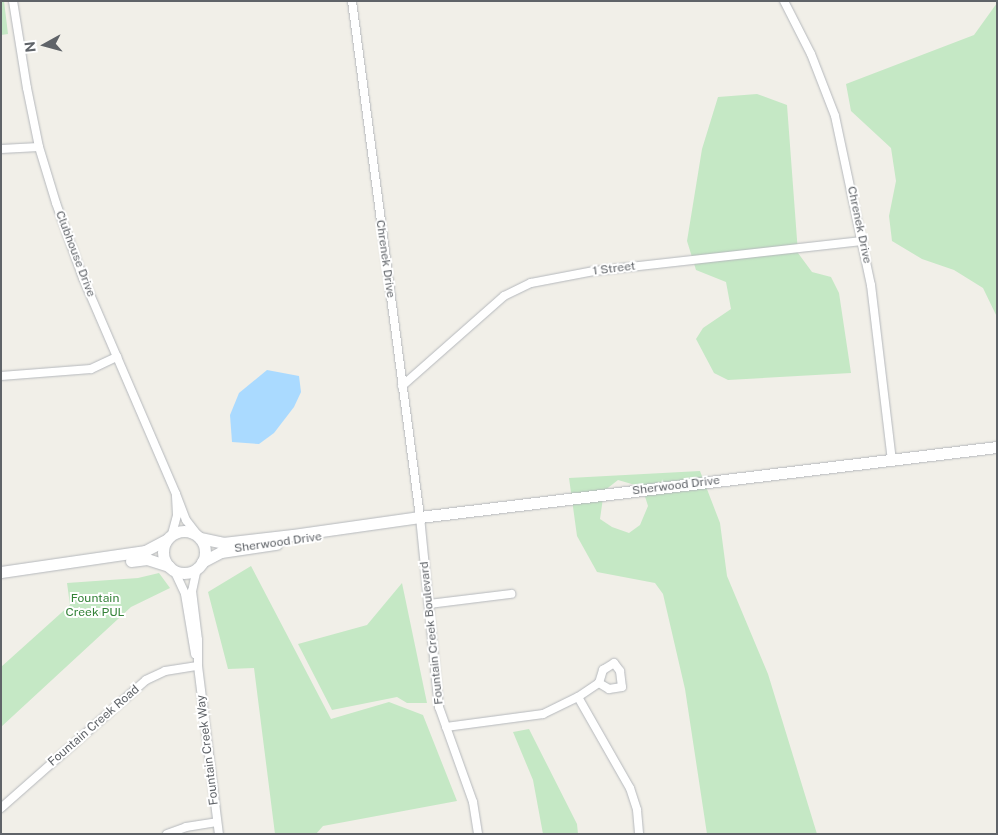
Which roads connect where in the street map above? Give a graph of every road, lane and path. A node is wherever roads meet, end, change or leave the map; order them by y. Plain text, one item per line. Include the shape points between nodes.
1 (13, 1) edge
2 (352, 1) edge
3 (784, 1) edge
4 (39, 147) junction
5 (1, 149) edge
6 (862, 241) junction
7 (117, 357) junction
8 (1, 376) edge
9 (402, 386) junction
10 (997, 447) edge
11 (892, 460) junction
12 (176, 494) junction
13 (420, 517) junction
14 (355, 525) junction
15 (169, 537) junction
16 (200, 538) junction
17 (199, 565) junction
18 (171, 568) junction
19 (17, 571) junction
20 (1, 572) edge
21 (511, 594) dead end
22 (429, 604) junction
23 (198, 666) junction
24 (599, 683) dead end
25 (578, 697) junction
26 (446, 727) junction
27 (1, 808) edge
28 (217, 822) junction
29 (167, 834) edge
30 (219, 834) edge
31 (478, 834) edge
32 (640, 834) edge

1 - 4 street, Clubhouse Drive
2 - 9 street, Chrenek Drive
3 - 6 street, Chrenek Drive via 835,116
4 - 5 street
4 - 7 street, Clubhouse Drive via 69,238
6 - 9 street, 1 Street via 594,271 531,283 504,296
6 - 11 street, Chrenek Drive via 871,285
7 - 8 street via 91,369
7 - 12 street, Clubhouse Drive
9 - 13 street, Chrenek Drive
10 - 11 street, Sherwood Drive
11 - 13 street, Sherwood Drive
12 - 15 street, Clubhouse Drive via 176,515
12 - 16 street, Clubhouse Drive via 186,520
13 - 14 street, Sherwood Drive
13 - 22 street, Fountain Creek Boulevard
14 - 16 street, Sherwood Drive via 223,543
14 - 17 street, Sherwood Drive via 325,537 222,552
15 - 16 street via 177,531 190,531
15 - 18 street via 162,554
15 - 19 street via 145,551
16 - 17 street via 205,550
17 - 18 street via 186,573
17 - 23 street, Fountain Creek Way via 192,591
18 - 19 street via 143,559
18 - 23 street, Fountain Creek Way via 185,594
19 - 20 street
21 - 22 street
22 - 26 street, Fountain Creek Boulevard via 439,707
23 - 27 street, Fountain Creek Road via 165,671 146,680
23 - 28 street, Fountain Creek Way
24 - 25 street
25 - 26 street via 543,714
25 - 32 street via 630,788
26 - 31 street, Fountain Creek Boulevard via 473,802
28 - 29 street
28 - 30 street, Fountain Creek Way

